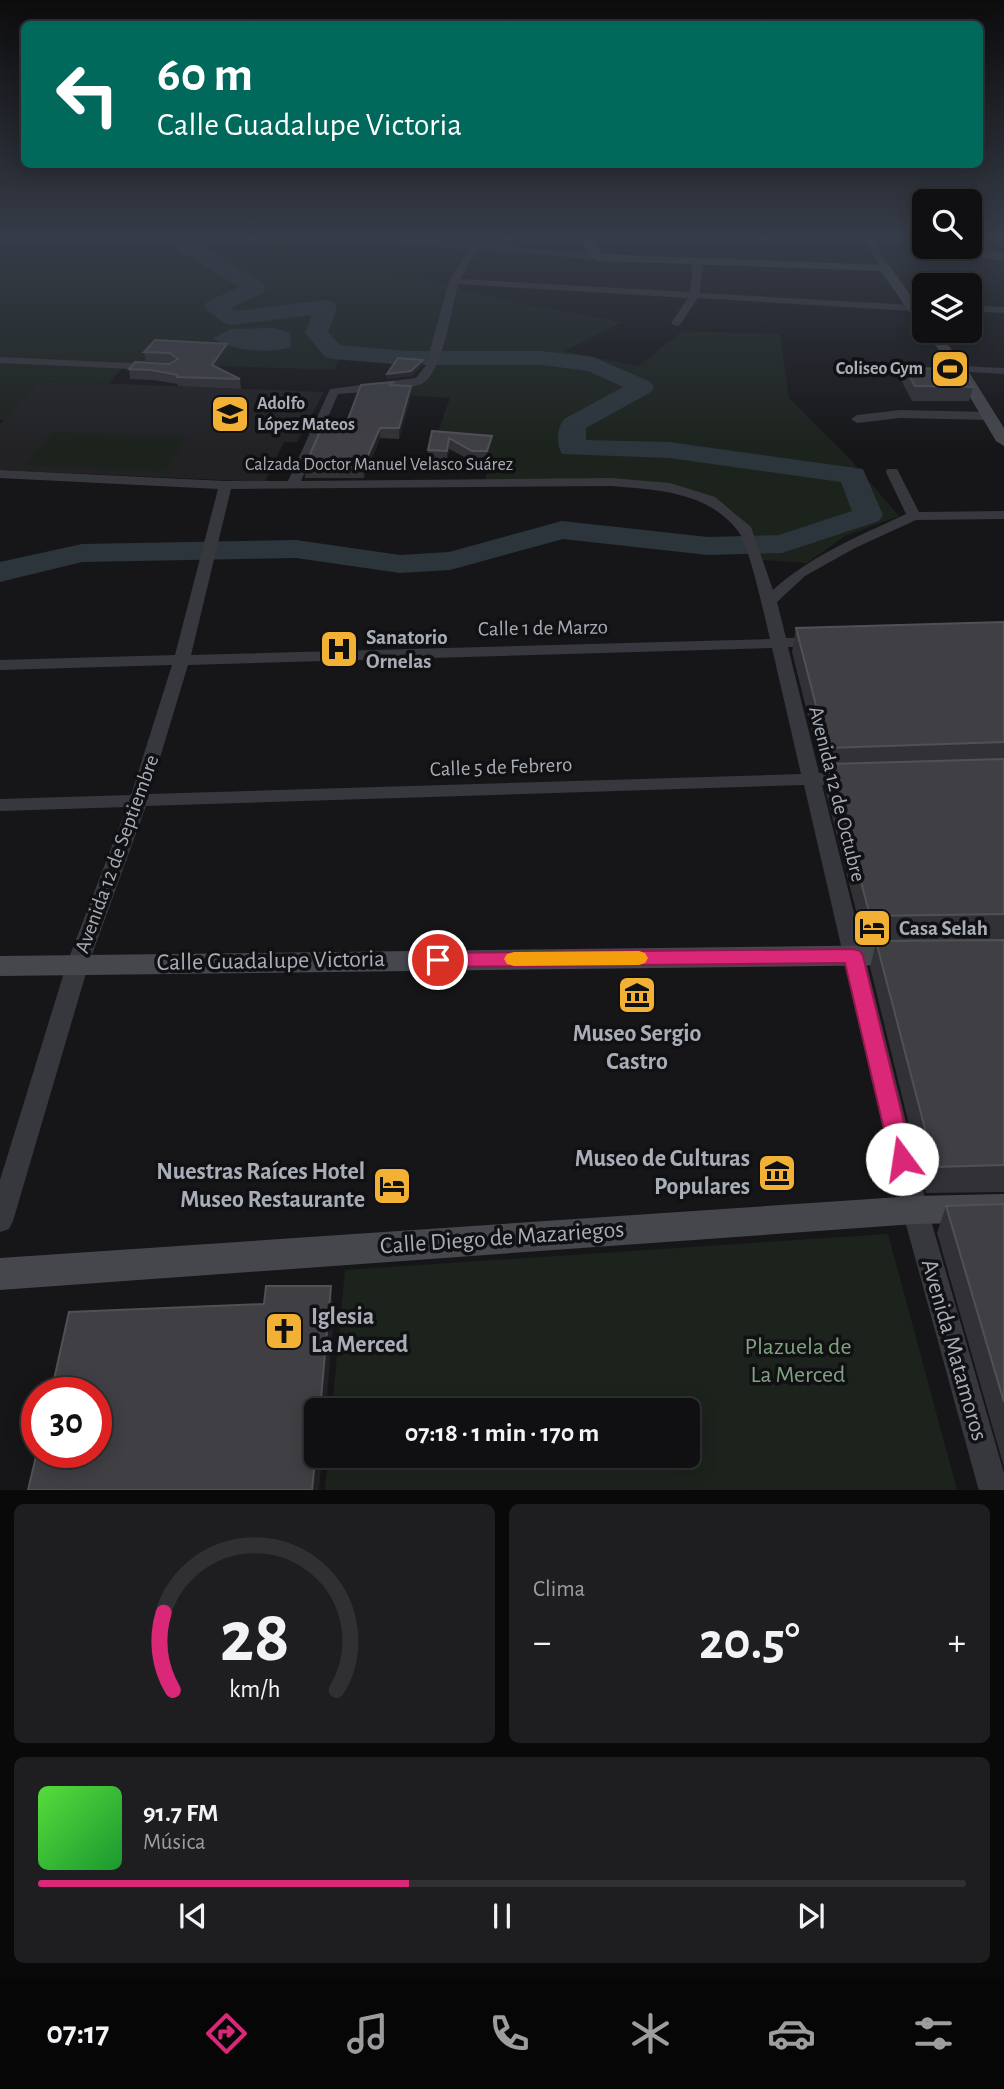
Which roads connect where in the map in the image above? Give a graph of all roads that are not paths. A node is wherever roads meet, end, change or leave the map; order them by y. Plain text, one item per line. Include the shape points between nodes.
1 (446, 310) edge
2 (686, 310) edge
3 (677, 323) dead end
4 (939, 343) edge
5 (0, 360) edge
6 (171, 368) edge
7 (960, 369) junction
8 (1004, 371) edge
9 (990, 416) junction
10 (857, 418) dead end
11 (1004, 441) edge
12 (892, 472) dead end
13 (0, 474) edge
14 (225, 485) junction
15 (292, 486) junction
16 (1004, 515) edge
17 (914, 516) junction
18 (746, 530) joint
19 (769, 601) junction
20 (831, 642) edge
21 (778, 643) junction
22 (182, 658) junction
23 (0, 665) edge
24 (865, 778) edge
25 (810, 779) junction
26 (138, 802) junction
27 (0, 805) edge
28 (935, 954) edge
29 (853, 956) junction
30 (78, 963) junction
31 (0, 966) edge
32 (1004, 1208) edge
33 (915, 1210) junction
34 (0, 1221) edge
35 (0, 1274) edge
36 (994, 1490) edge

1 - 15 street via 433,359 420,380 334,391
2 - 3 street
4 - 7 main road
5 - 6 street
7 - 8 street
7 - 9 main road
9 - 10 street
9 - 11 main road
12 - 17 street
13 - 14 street, Calzada Doctor Manuel Velasco Suárez
14 - 15 street, Calzada Doctor Manuel Velasco Suárez
14 - 22 street, Avenida 12 de Septiembre
15 - 18 street, Calzada Doctor Manuel Velasco Suárez via 611,482 670,487 710,500
16 - 17 street
17 - 19 street via 800,573
18 - 19 street, Avenida 12 de Octubre
19 - 21 street, Avenida 12 de Octubre
20 - 21 street, Calle 1 de Marzo
21 - 22 street, Calle 1 de Marzo
21 - 25 street, Avenida 12 de Octubre
22 - 23 street, Calle 1 de Marzo
22 - 26 street, Avenida 12 de Septiembre
24 - 25 street, Calle 5 de Febrero
25 - 26 street, Calle 5 de Febrero
25 - 29 street, Avenida 12 de Octubre
26 - 27 street, Calle 5 de Febrero
26 - 30 street, Avenida 12 de Septiembre
28 - 29 main road, Calle Guadalupe Victoria
29 - 30 main road, Calle Guadalupe Victoria
29 - 33 street, Avenida 12 de Octubre
30 - 31 main road, Calle Guadalupe Victoria
30 - 34 street, Avenida 12 de Septiembre
32 - 33 main road, Calle Diego de Mazariegos
33 - 35 main road, Calle Diego de Mazariegos
33 - 36 street, Avenida Matamoros

